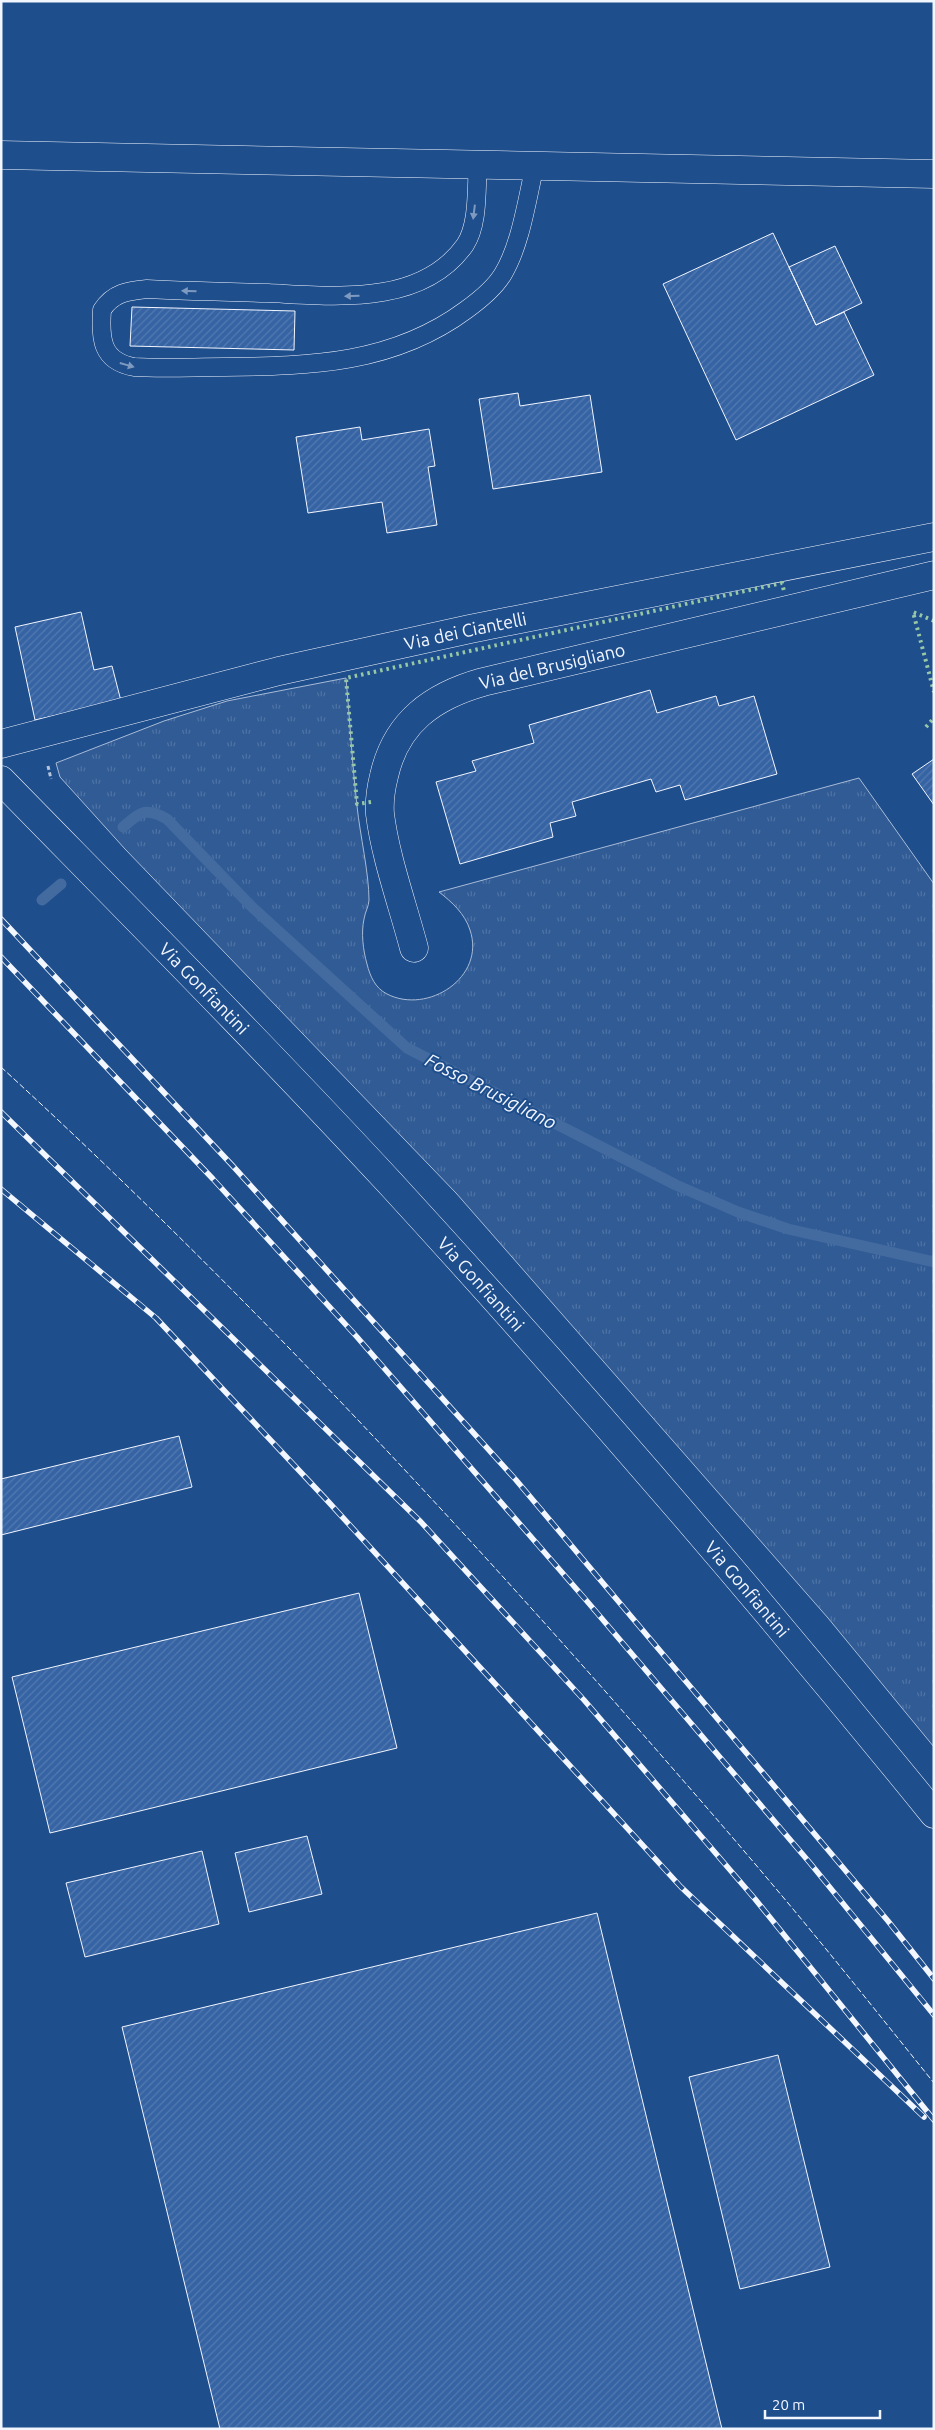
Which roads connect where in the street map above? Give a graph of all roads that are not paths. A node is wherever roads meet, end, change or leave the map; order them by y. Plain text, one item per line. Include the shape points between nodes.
1 (1, 155) edge
2 (478, 163) junction
3 (535, 165) junction
4 (934, 174) edge
5 (934, 537) edge
6 (934, 575) edge
7 (1, 744) edge
8 (1, 780) edge
9 (414, 948) dead end
10 (934, 1814) edge

1 - 2 street
2 - 3 street
2 -> 3 lane via 472,230 456,254 430,275 392,290 348,296 125,291 107,302 102,310 103,342 108,354 125,365 139,368 293,366 346,360 414,341 472,306 503,274 516,243
3 - 4 street
5 - 7 street, Via dei Ciantelli via 470,629 279,671
6 - 9 street, Via del Brusigliano via 483,682 454,692 423,710 408,724 391,752 380,798 383,830
8 - 10 street, Via Gonfiantini via 387,1180 499,1303 762,1605

